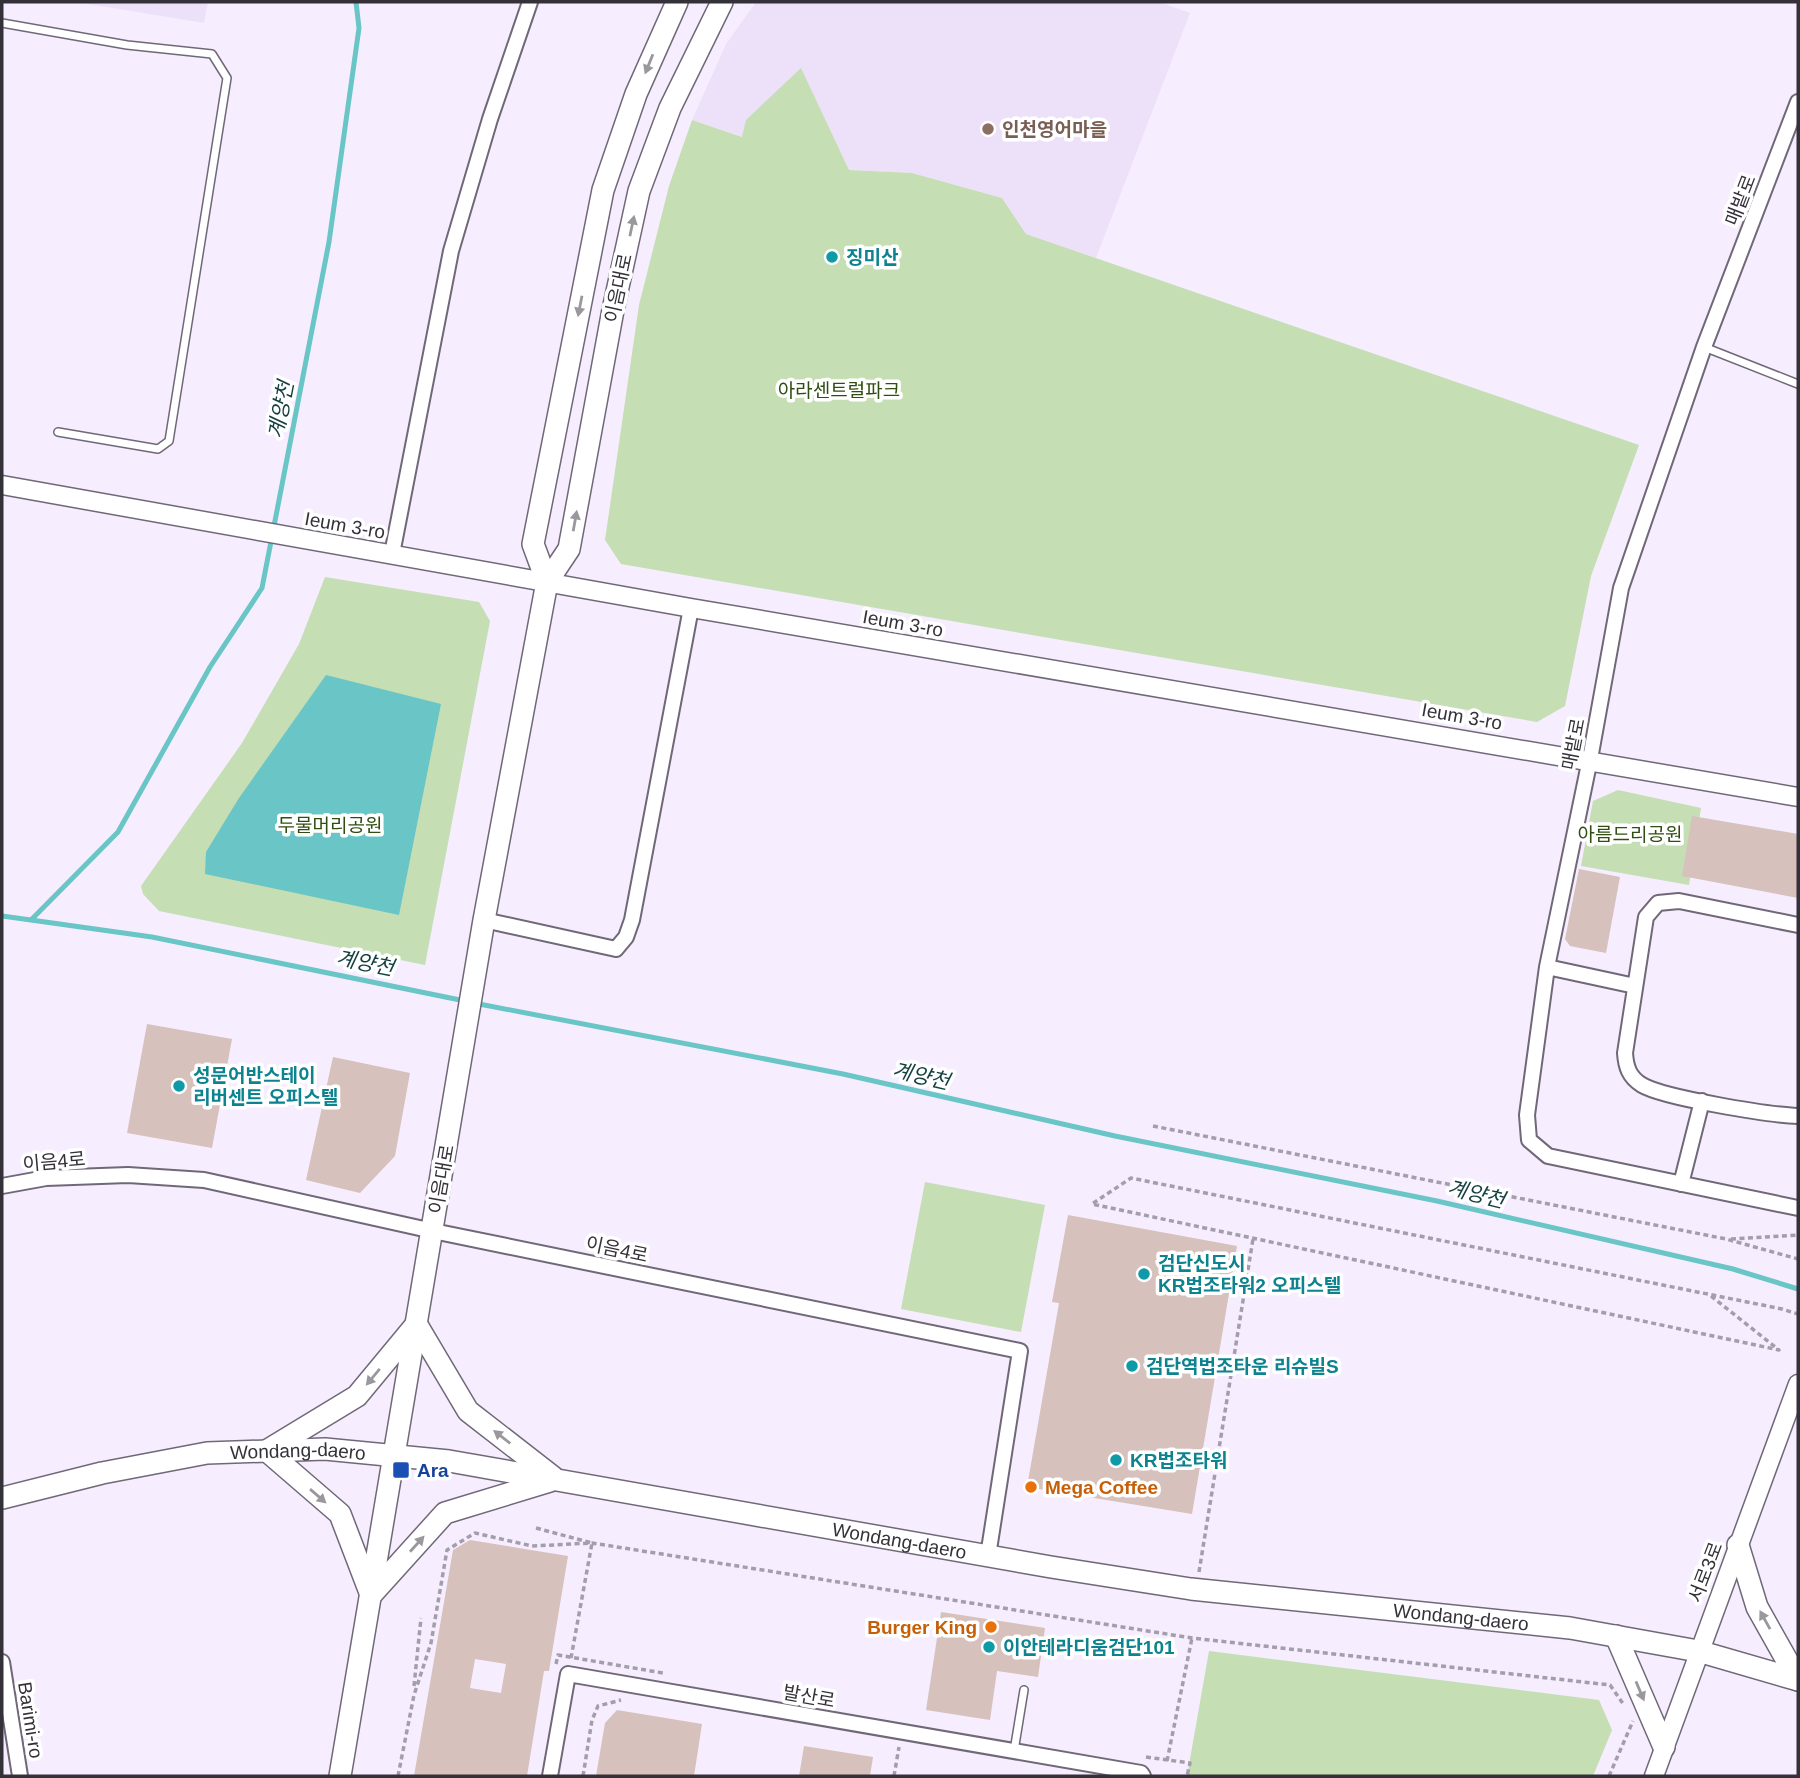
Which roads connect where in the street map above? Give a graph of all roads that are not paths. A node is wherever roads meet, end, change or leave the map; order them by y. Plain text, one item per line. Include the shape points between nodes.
1 (530, 2) edge
2 (677, 2) edge
3 (722, 2) edge
4 (2, 23) edge
5 (1798, 102) edge
6 (1704, 347) junction
7 (1798, 384) edge
8 (58, 432) dead end
9 (2, 485) edge
10 (392, 554) junction
11 (547, 582) junction
12 (691, 608) junction
13 (1590, 759) junction
14 (1798, 797) edge
15 (484, 920) junction
16 (1798, 925) edge
17 (1547, 967) junction
18 (1635, 986) junction
19 (1702, 1101) junction
20 (1798, 1116) edge
21 (1681, 1184) junction
22 (2, 1186) edge
23 (1798, 1208) edge
24 (433, 1231) junction
25 (417, 1325) junction
26 (1798, 1384) edge
27 (267, 1451) junction
28 (395, 1456) junction
29 (555, 1479) junction
30 (2, 1498) edge
31 (1738, 1545) junction
32 (988, 1556) junction
33 (371, 1595) junction
34 (1616, 1636) junction
35 (1698, 1651) junction
36 (3, 1669) edge
37 (1798, 1680) edge
38 (1024, 1690) dead end
39 (1664, 1747) junction
40 (1014, 1751) junction
41 (20, 1776) edge
42 (340, 1776) edge
43 (550, 1776) edge
44 (1143, 1776) edge
45 (1654, 1776) edge

1 - 10 street via 451,251
2 -> 11 main road, 이음대로 via 636,94 603,190 533,544
11 -> 3 main road, 이음대로 via 569,550 639,191 670,108
4 - 8 lane via 127,45 212,54 227,78 169,441 158,449
5 - 6 street, 매밭로
6 - 7 lane
6 - 13 street, 매밭로 via 1620,588
9 - 10 street, Ieum 3-ro
10 - 11 street, Ieum 3-ro
11 - 12 street, Ieum 3-ro
11 - 15 main road, 이음대로
12 - 13 street, Ieum 3-ro
12 - 15 street via 626,937 616,949
13 - 14 street, Ieum 3-ro
13 - 17 street, 매밭로
15 - 24 main road, 이음대로
16 - 18 street via 1679,901 1658,903 1646,917
17 - 18 street
17 - 21 street, 매밭로 via 1527,1115 1529,1140 1548,1156
18 - 19 street via 1625,1053 1631,1075 1644,1086
19 - 20 street
19 - 21 street
21 - 23 street, 매밭로
22 - 24 street, 이음4로 via 46,1178 128,1175 204,1180
24 - 25 main road, 이음대로
24 - 32 street, 이음4로 via 1020,1351
25 -> 27 main road via 357,1396
25 - 28 main road, 이음대로
29 -> 25 main road via 468,1411
26 - 31 street, 서로3로
27 - 28 main road, Wondang-daero via 326,1449
27 - 30 main road, Wondang-daero via 207,1453
27 -> 33 main road via 340,1514
28 - 29 main road, Wondang-daero
28 - 33 main road, 이음대로
29 - 32 main road, Wondang-daero
33 -> 29 main road via 445,1513
31 - 35 street, 서로3로
37 -> 31 main road via 1758,1607
32 - 34 main road, Wondang-daero via 1196,1589
33 - 42 main road, 이음대로
34 - 35 main road, Wondang-daero
34 -> 39 main road
35 - 37 main road, Wondang-daero
35 - 39 street, 서로3로
36 - 41 street, Barimi-ro
38 - 40 lane
39 - 45 street, 서로3로
40 - 43 street, 발산로 via 568,1674
40 - 44 street, 발산로

